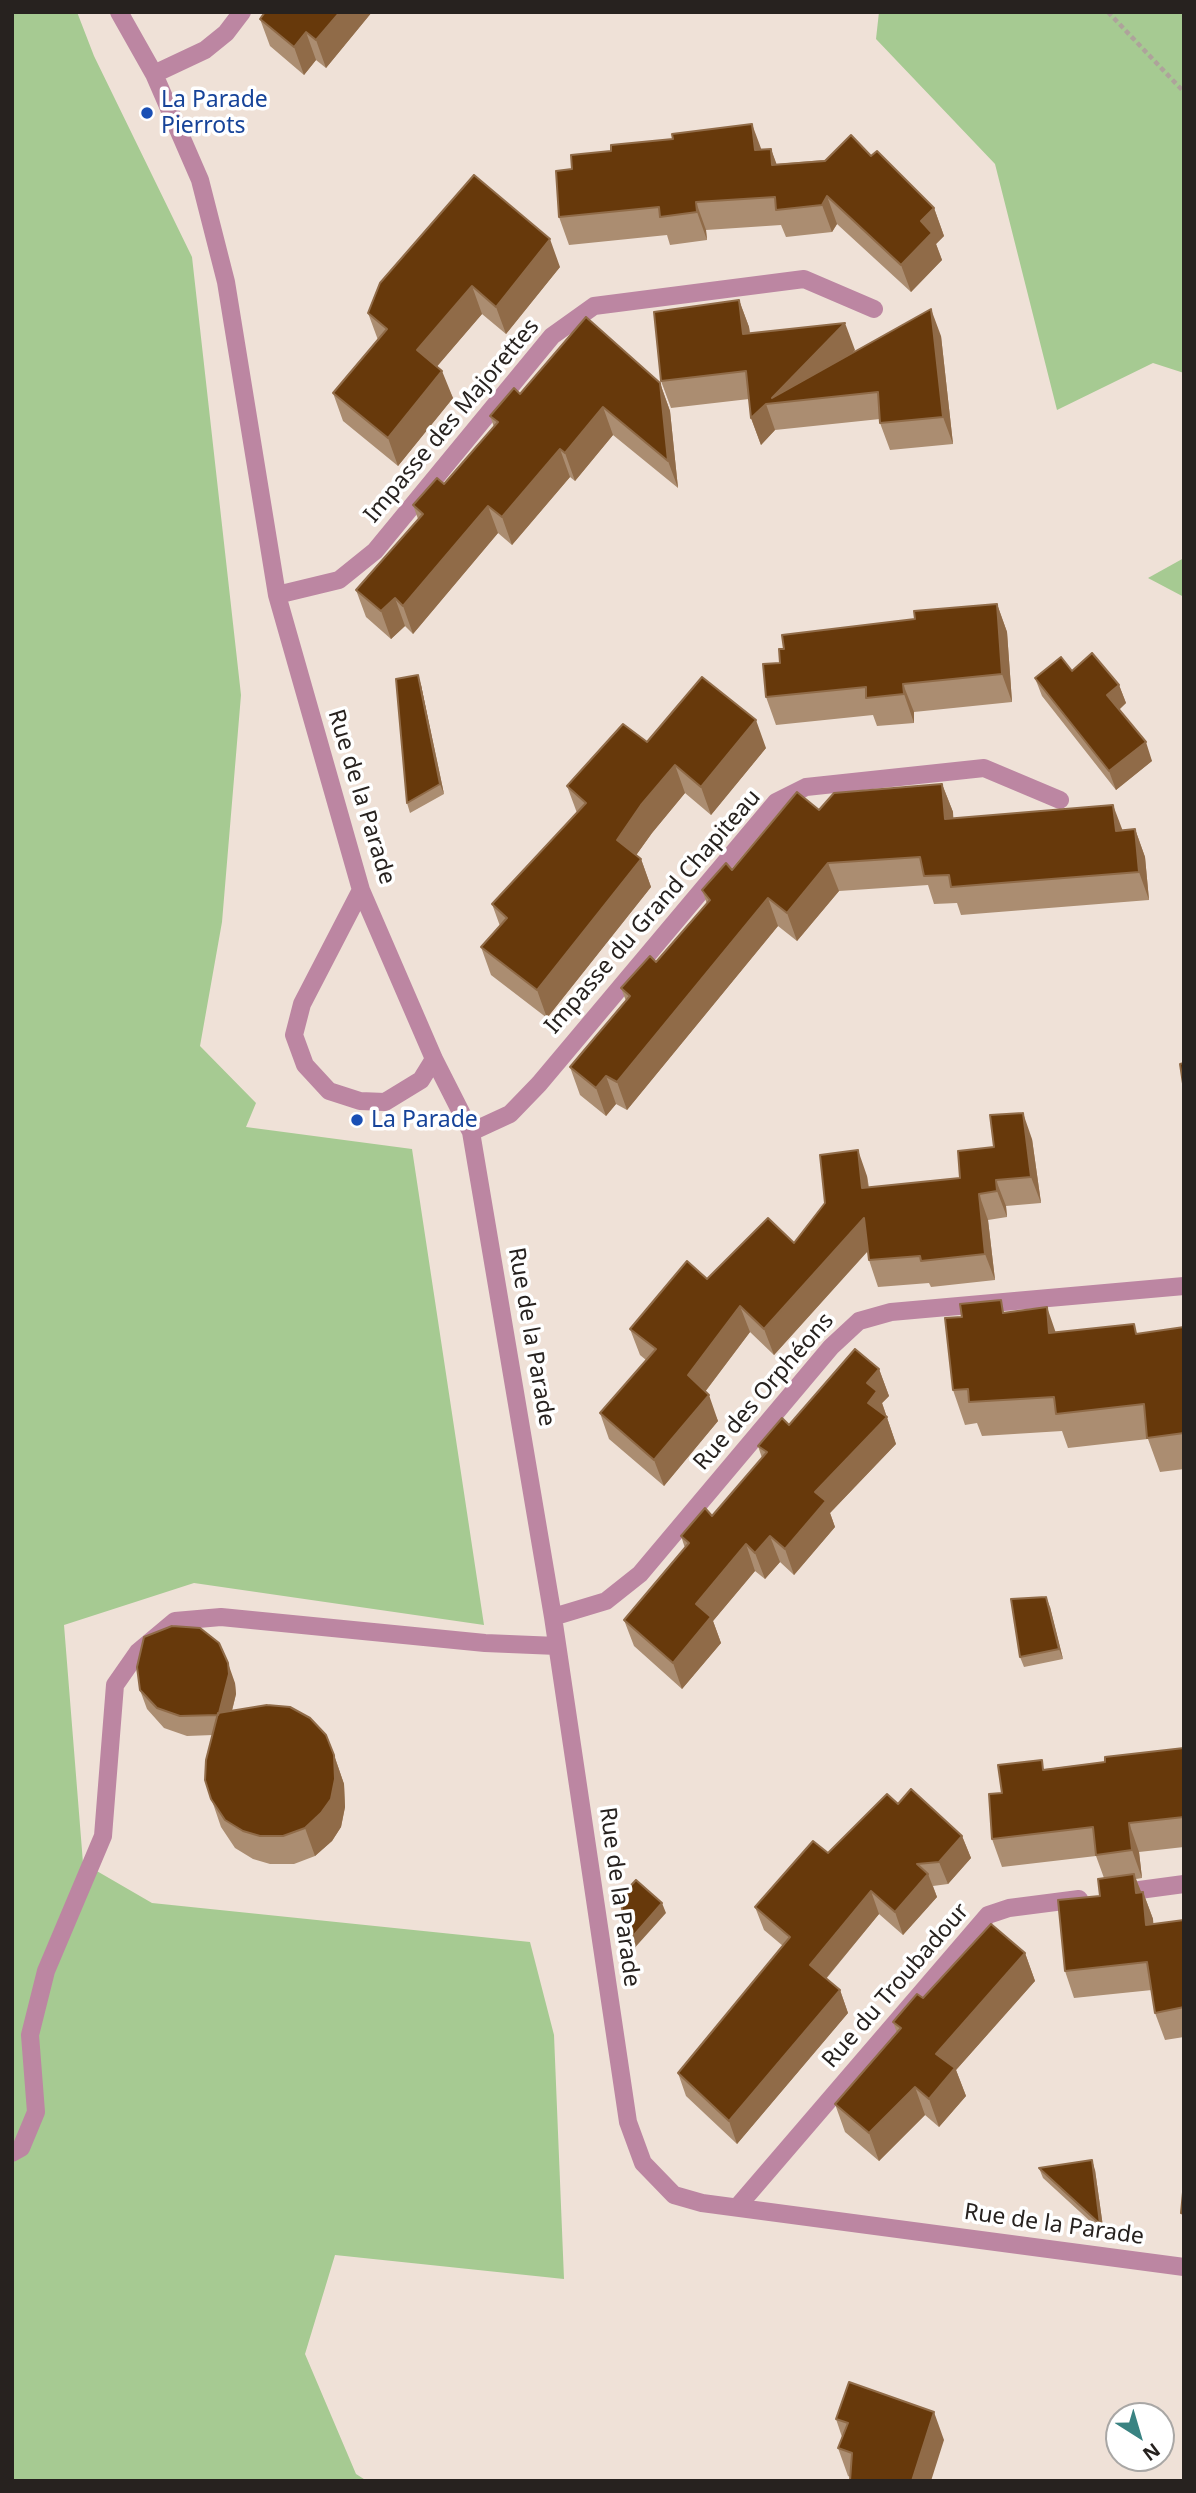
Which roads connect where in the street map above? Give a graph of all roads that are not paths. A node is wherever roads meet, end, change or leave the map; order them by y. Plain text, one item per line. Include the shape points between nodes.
1 (119, 12) edge
2 (242, 12) edge
3 (154, 74) junction
4 (874, 309) dead end
5 (276, 595) junction
6 (1060, 800) dead end
7 (361, 890) junction
8 (434, 1059) junction
9 (471, 1132) junction
10 (1184, 1286) edge
11 (553, 1618) junction
12 (557, 1646) junction
13 (1184, 1884) edge
14 (12, 2152) edge
15 (738, 2206) junction
16 (1184, 2267) edge

1 - 3 street, Rue de la Parade
2 - 3 street via 205,50
3 - 5 street, Rue de la Parade via 200,180 226,282
4 - 5 street, Impasse des Majorettes via 804,279 594,306 552,336 375,551 340,580
5 - 7 street, Rue de la Parade
6 - 9 street, Impasse du Grand Chapiteau via 984,768 806,787 776,802 539,1084 510,1114
7 - 8 street, Rue de la Parade
7 - 8 street via 302,1004 294,1035 305,1065 329,1091 360,1101 385,1102 421,1080
8 - 9 street, Rue de la Parade
9 - 11 street, Rue de la Parade
10 - 11 street, Rue des Orphéons via 891,1312 859,1321 831,1347 640,1574 606,1601
11 - 12 street, Rue de la Parade
12 - 14 street via 221,1617 175,1621 138,1652 115,1685 103,1836 46,1971 30,2035 36,2112 21,2148
12 - 15 street, Rue de la Parade via 628,2122 643,2163 674,2195
13 - 15 street, Rue du Troubadour via 1009,1908 988,1915
15 - 16 street, Rue de la Parade

